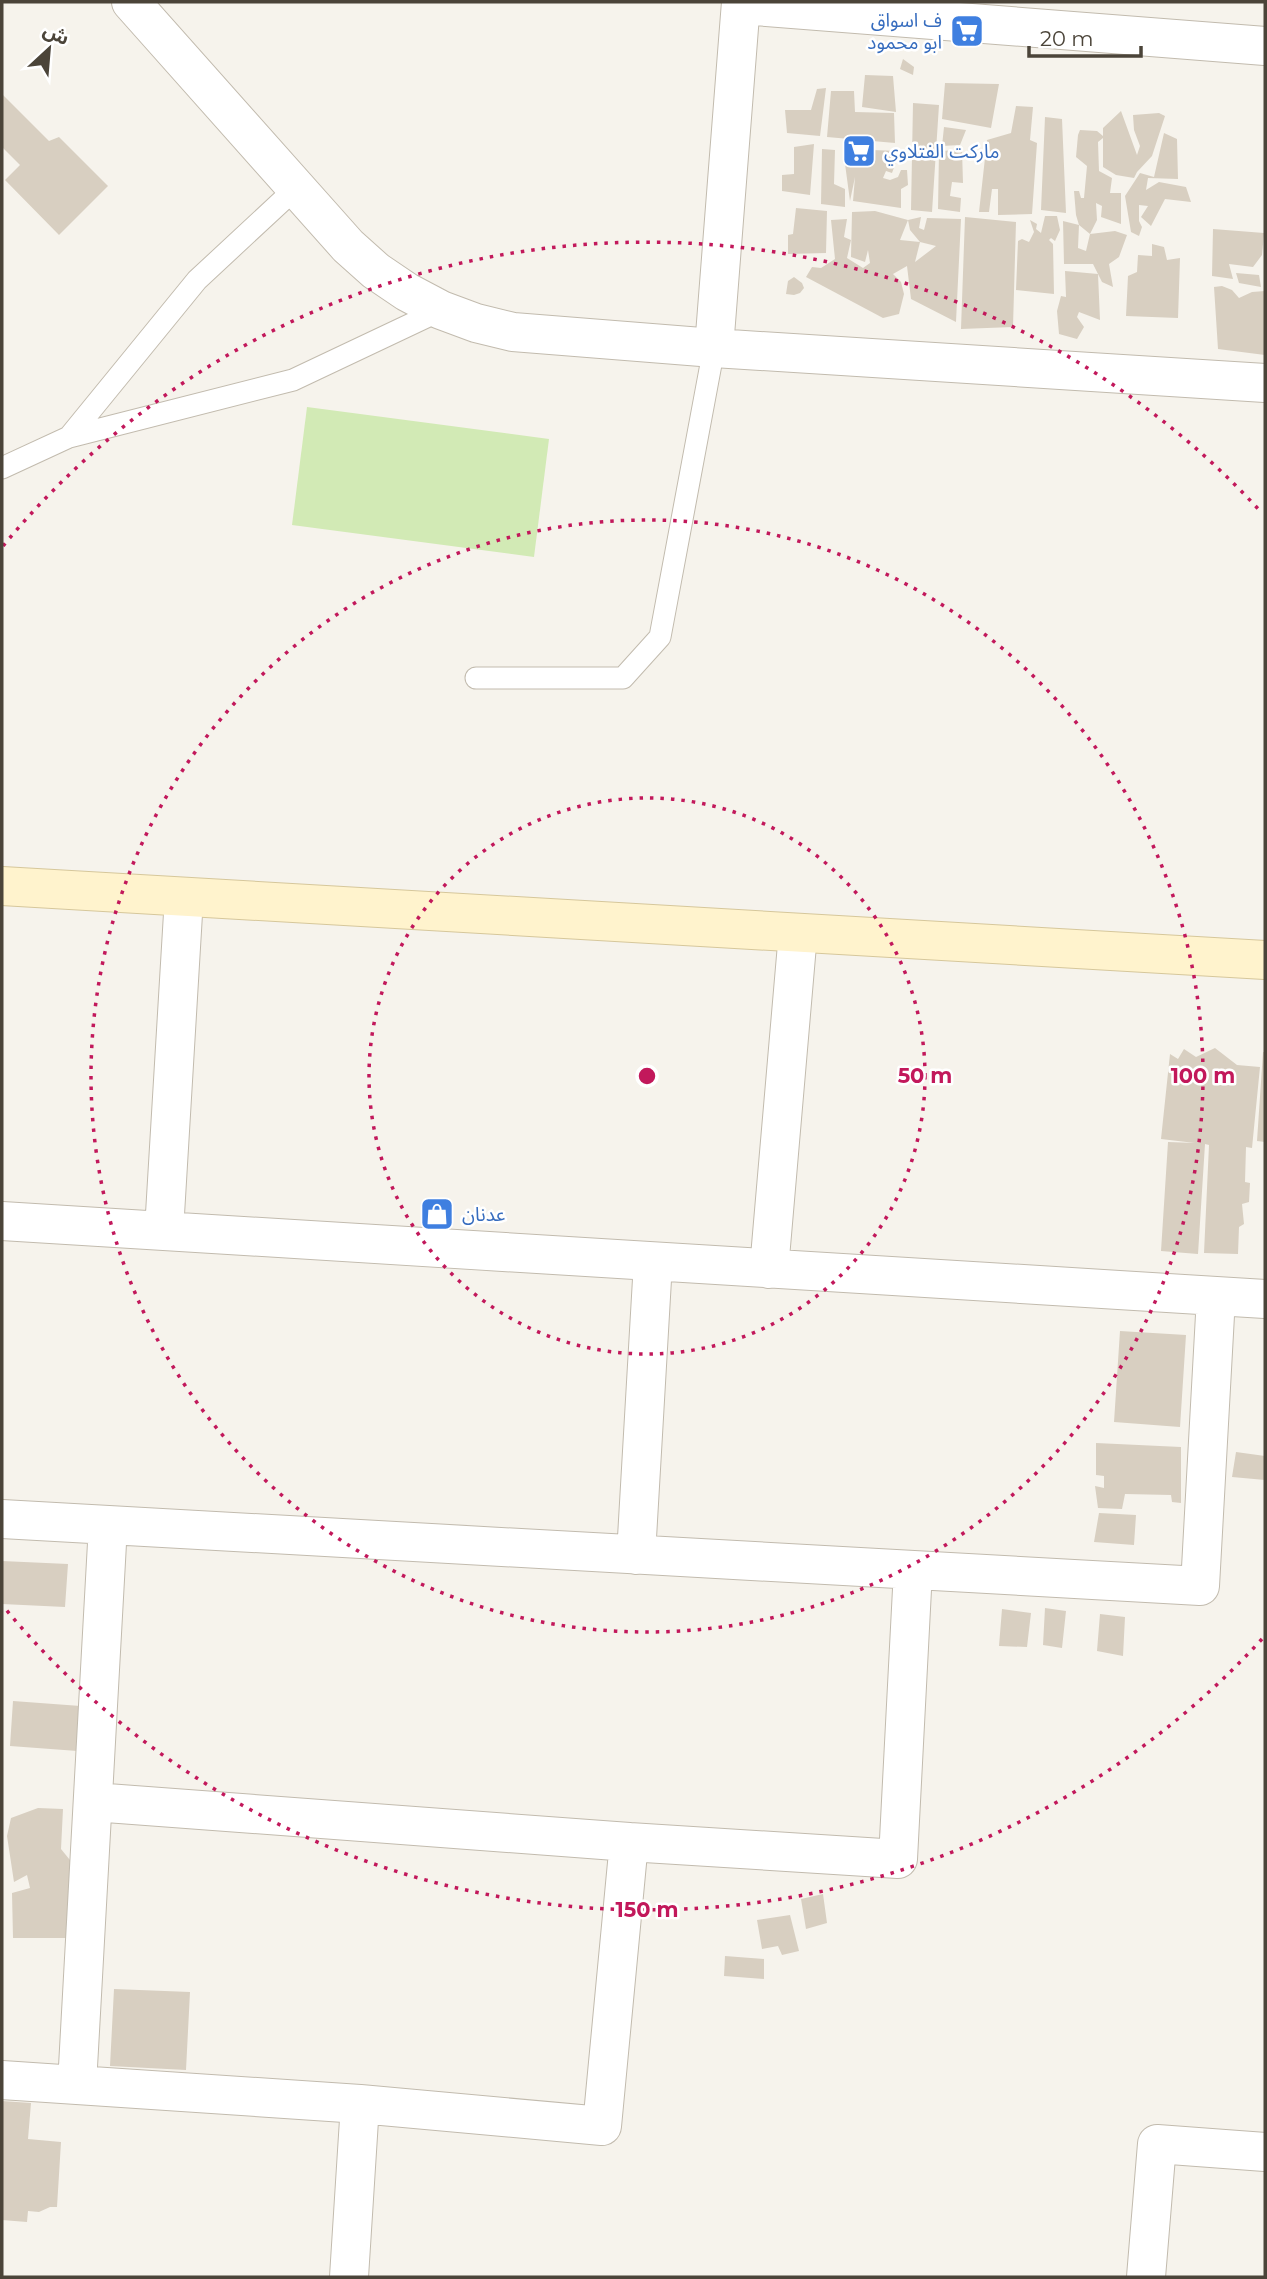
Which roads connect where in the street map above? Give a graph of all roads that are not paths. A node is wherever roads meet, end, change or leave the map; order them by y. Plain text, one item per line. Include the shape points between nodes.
1 (131, 2) edge
2 (741, 4) edge
3 (1035, 15) edge
4 (1265, 46) edge
5 (296, 188) junction
6 (441, 310) junction
7 (714, 348) junction
8 (1265, 383) edge
9 (69, 437) junction
10 (2, 468) edge
11 (476, 678) dead end
12 (2, 886) edge
13 (184, 897) junction
14 (798, 933) junction
15 (1265, 960) edge
16 (2, 1221) edge
17 (163, 1231) junction
18 (653, 1262) junction
19 (769, 1269) junction
20 (1216, 1297) junction
21 (1265, 1299) edge
22 (2, 1519) edge
23 (108, 1525) junction
24 (636, 1555) junction
25 (913, 1570) junction
26 (93, 1802) junction
27 (629, 1842) junction
28 (2, 2080) edge
29 (77, 2085) junction
30 (360, 2104) junction
31 (1265, 2152) edge
32 (349, 2277) edge
33 (1146, 2277) edge

1 - 5 street
2 - 3 street
2 - 7 street
3 - 4 street
5 - 6 street via 376,271
5 - 9 lane via 197,280
6 - 7 street via 513,332
6 - 9 lane via 293,380
7 - 8 street
7 - 11 lane via 660,637 623,678
9 - 10 lane
12 - 13 street
13 - 14 street
13 - 17 street
14 - 15 street
14 - 19 street
16 - 17 street
17 - 18 street
18 - 19 street
18 - 24 street
19 - 20 street
20 - 21 street
20 - 25 street via 1200,1586
22 - 23 street
23 - 24 street
23 - 26 street
24 - 25 street
25 - 27 street via 898,1859
26 - 27 street
26 - 29 street
27 - 30 street via 602,2126
28 - 29 street
29 - 30 street
30 - 32 street
31 - 33 street via 1157,2144

